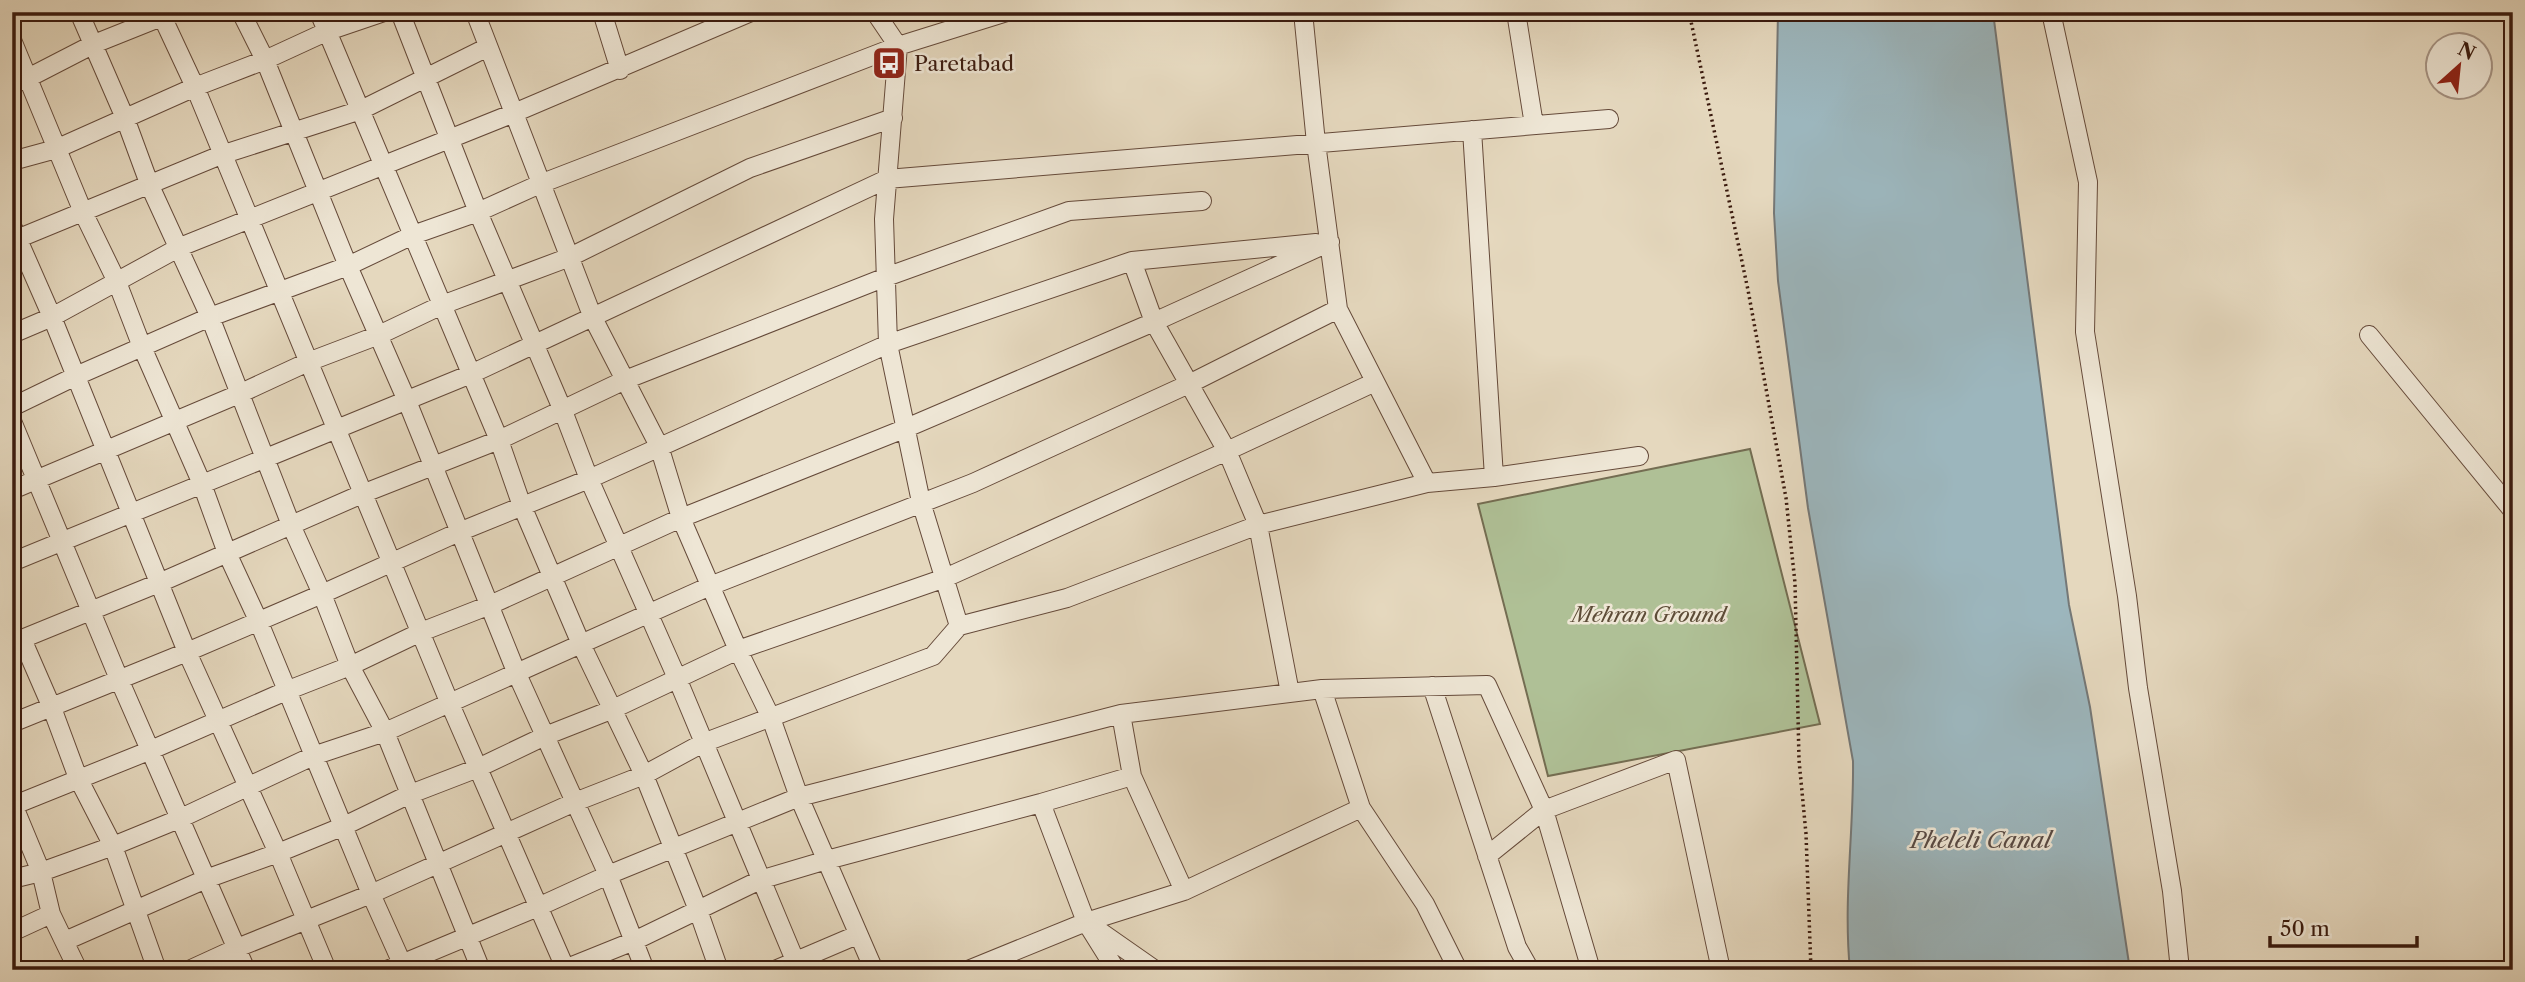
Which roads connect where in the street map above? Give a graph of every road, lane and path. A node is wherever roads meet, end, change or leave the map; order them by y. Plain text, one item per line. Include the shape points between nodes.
1 (79, 12) edge
2 (242, 12) edge
3 (320, 12) edge
4 (384, 12) edge
5 (400, 12) edge
6 (475, 12) edge
7 (602, 12) edge
8 (751, 12) edge
9 (875, 12) edge
10 (1007, 12) edge
11 (1303, 12) edge
12 (1516, 12) edge
13 (1689, 12) edge
14 (2051, 12) edge
15 (165, 14) edge
16 (729, 17) edge
17 (328, 31) junction
18 (12, 40) edge
19 (94, 44) junction
20 (898, 46) junction
21 (488, 47) junction
22 (265, 60) junction
23 (620, 70) junction
24 (424, 77) junction
25 (20, 80) edge
26 (195, 87) junction
27 (361, 110) junction
28 (514, 113) junction
29 (125, 118) junction
30 (893, 118) junction
31 (1609, 119) dead end
32 (1534, 125) junction
33 (1472, 130) junction
34 (293, 131) junction
35 (449, 139) junction
36 (1316, 143) junction
37 (56, 149) junction
38 (221, 155) junction
39 (12, 161) edge
40 (385, 165) junction
41 (887, 179) junction
42 (540, 184) junction
43 (150, 186) junction
44 (319, 193) junction
45 (1202, 201) dead end
46 (83, 212) junction
47 (478, 212) junction
48 (249, 219) junction
49 (14, 235) edge
50 (414, 235) junction
51 (1330, 242) junction
52 (180, 247) junction
53 (570, 257) junction
54 (1132, 261) junction
55 (348, 266) junction
56 (886, 277) junction
57 (507, 281) junction
58 (117, 282) junction
59 (279, 292) junction
60 (442, 305) junction
61 (1338, 309) junction
62 (52, 317) junction
63 (210, 317) junction
64 (593, 318) junction
65 (1154, 322) junction
66 (12, 334) edge
67 (379, 335) junction
68 (2369, 335) dead end
69 (534, 344) junction
70 (888, 344) junction
71 (142, 347) junction
72 (308, 362) junction
73 (471, 374) junction
74 (76, 376) junction
75 (625, 380) junction
76 (1375, 382) junction
77 (1191, 383) junction
78 (239, 394) junction
79 (407, 401) junction
80 (12, 407) edge
81 (563, 411) junction
82 (12, 421) edge
83 (173, 421) junction
84 (335, 429) junction
85 (904, 429) junction
86 (499, 440) junction
87 (659, 446) junction
88 (104, 451) junction
89 (1227, 451) junction
90 (1639, 456) dead end
91 (264, 458) junction
92 (433, 466) junction
93 (1494, 477) junction
94 (36, 479) junction
95 (589, 479) junction
96 (1427, 483) junction
97 (202, 484) junction
98 (12, 489) edge
99 (362, 494) junction
100 (920, 502) junction
101 (523, 506) junction
102 (2513, 511) edge
103 (130, 514) junction
104 (681, 518) junction
105 (291, 525) junction
106 (1258, 525) junction
107 (459, 532) junction
108 (62, 541) junction
109 (618, 547) junction
110 (227, 553) junction
111 (12, 562) edge
112 (392, 562) junction
113 (554, 577) junction
114 (945, 579) junction
115 (159, 583) junction
116 (710, 586) junction
117 (322, 594) junction
118 (490, 605) junction
119 (91, 610) junction
120 (648, 614) junction
121 (258, 620) junction
122 (959, 626) junction
123 (421, 632) junction
124 (17, 641) edge
125 (581, 644) junction
126 (738, 650) junction
127 (187, 652) junction
128 (350, 666) junction
129 (517, 674) junction
130 (677, 678) junction
131 (119, 679) junction
132 (1432, 686) junction
133 (1322, 689) junction
134 (286, 691) junction
135 (1290, 693) junction
136 (450, 704) junction
137 (52, 708) junction
138 (611, 710) junction
139 (1121, 714) junction
140 (771, 718) junction
141 (219, 721) junction
142 (12, 723) edge
143 (385, 732) junction
144 (545, 736) junction
145 (703, 743) junction
146 (151, 750) junction
147 (313, 756) junction
148 (478, 768) junction
149 (644, 775) junction
150 (1132, 776) junction
151 (78, 778) junction
152 (247, 785) junction
153 (408, 795) junction
154 (799, 797) junction
155 (575, 802) junction
156 (1041, 803) junction
157 (13, 804) edge
158 (1361, 808) junction
159 (1544, 810) junction
160 (178, 819) junction
161 (735, 822) junction
162 (344, 826) junction
163 (508, 833) junction
164 (113, 846) junction
165 (673, 848) junction
166 (278, 853) junction
167 (1487, 856) junction
168 (827, 859) junction
169 (439, 864) junction
170 (41, 872) junction
171 (608, 875) junction
172 (12, 879) edge
173 (206, 879) junction
174 (760, 880) junction
175 (1184, 891) junction
176 (370, 894) junction
177 (538, 907) junction
178 (137, 910) junction
179 (698, 910) junction
180 (51, 914) junction
181 (306, 921) junction
182 (1086, 922) junction
183 (12, 932) edge
184 (857, 935) junction
185 (466, 936) junction
186 (65, 941) junction
187 (634, 942) junction
188 (237, 948) junction
189 (797, 966) edge
190 (398, 967) edge
191 (564, 969) edge
192 (78, 970) edge
193 (157, 970) edge
194 (188, 970) edge
195 (246, 970) edge
196 (327, 970) edge
197 (481, 970) edge
198 (645, 970) edge
199 (719, 970) edge
200 (775, 970) edge
201 (874, 970) edge
202 (968, 970) edge
203 (1116, 970) edge
204 (1155, 970) edge
205 (1458, 970) edge
206 (1530, 970) edge
207 (1591, 970) edge
208 (1721, 970) edge
209 (1811, 970) edge
210 (2180, 970) edge

1 - 19 street
2 - 22 street
3 - 17 street
4 - 17 street
5 - 24 street
6 - 21 street
7 - 23 street
8 - 16 street
9 - 20 street
10 - 20 street
11 - 36 street
12 - 32 street
13 - 209 path via 1786,498 1795,583
14 - 210 street via 2088,182 2085,332 2172,891
15 - 19 street
15 - 26 street
16 - 23 street
17 - 22 street
17 - 27 street
18 - 25 street
19 - 25 street
19 - 29 street
20 - 30 street
20 - 42 street
21 - 24 street
21 - 28 street
22 - 26 street
22 - 34 street
23 - 28 street
24 - 27 street
24 - 35 street
25 - 37 street
26 - 29 street
26 - 38 street
27 - 34 street
27 - 40 street
28 - 35 street
28 - 42 street
29 - 37 street
29 - 43 street
30 - 41 street
30 - 53 street via 750,169
31 - 32 street
32 - 33 street
33 - 36 street
33 - 93 street
34 - 38 street
34 - 44 street
35 - 40 street
35 - 47 street
36 - 41 street
36 - 51 street
37 - 39 street
37 - 46 street
38 - 43 street
38 - 48 street
40 - 44 street
40 - 50 street
41 - 56 street
41 - 64 street
42 - 47 street
42 - 53 street
43 - 46 street
43 - 52 street
44 - 48 street
44 - 55 street
45 - 56 street via 1069,211
46 - 49 street
46 - 58 street
47 - 50 street
47 - 57 street
48 - 52 street
48 - 59 street
49 - 62 street
50 - 55 street
50 - 60 street
51 - 54 street
51 - 61 street
51 - 65 street
52 - 58 street
52 - 63 street
53 - 57 street
53 - 64 street
54 - 65 street
54 - 70 street
55 - 59 street
55 - 67 street
56 - 70 street
56 - 75 street
57 - 60 street
57 - 69 street
58 - 62 street
58 - 71 street
59 - 63 street
59 - 72 street
60 - 67 street
60 - 73 street
61 - 76 street
61 - 77 street
62 - 66 street
62 - 74 street
63 - 71 street
63 - 78 street
64 - 69 street
64 - 75 street
65 - 77 street
65 - 85 street
67 - 72 street
67 - 79 street
68 - 102 street
69 - 73 street
69 - 81 street
70 - 85 street
70 - 87 street
71 - 74 street
71 - 83 street
72 - 78 street
72 - 84 street
73 - 79 street
73 - 86 street
74 - 80 street
74 - 88 street
75 - 81 street
75 - 87 street
76 - 89 street
76 - 96 street
77 - 89 street
77 - 100 street via 973,483
78 - 83 street
78 - 91 street
79 - 84 street
79 - 92 street
81 - 86 street
81 - 95 street
82 - 94 street
83 - 88 street
83 - 97 street
84 - 91 street
84 - 99 street
85 - 100 street
85 - 104 street
86 - 92 street
86 - 101 street
87 - 95 street
87 - 104 street
88 - 94 street
88 - 103 street
89 - 106 street
89 - 114 street
90 - 93 street
91 - 97 street
91 - 105 street
92 - 99 street
92 - 107 street
93 - 96 street
94 - 98 street
94 - 108 street
95 - 101 street
95 - 109 street
96 - 106 street
97 - 103 street
97 - 110 street
99 - 105 street
99 - 112 street
100 - 114 street
100 - 116 street
101 - 107 street
101 - 113 street
103 - 108 street
103 - 115 street
104 - 109 street
104 - 116 street
105 - 110 street
105 - 117 street
106 - 122 street via 1067,598
106 - 135 street
107 - 112 street
107 - 118 street
108 - 111 street
108 - 119 street
109 - 113 street
109 - 120 street
110 - 115 street
110 - 121 street
112 - 117 street
112 - 123 street
113 - 118 street
113 - 125 street
114 - 122 street
114 - 126 street
115 - 119 street
115 - 127 street
116 - 120 street
116 - 126 street
117 - 121 street
117 - 128 street
118 - 123 street
118 - 129 street
119 - 124 street
119 - 131 street
120 - 125 street
120 - 130 street
121 - 127 street
121 - 134 street
122 - 140 street via 933,656
123 - 128 street
123 - 136 street
124 - 137 street
125 - 129 street
125 - 138 street
126 - 130 street
126 - 140 street
127 - 131 street
127 - 141 street
128 - 134 street
128 - 143 street
129 - 136 street
129 - 144 street
130 - 138 street
130 - 145 street
131 - 137 street
131 - 146 street
132 - 133 street
132 - 159 street via 1487,685
132 - 167 street
133 - 135 street
133 - 158 street
134 - 141 street
134 - 147 street
135 - 139 street
136 - 143 street
136 - 148 street
137 - 142 street
137 - 151 street
138 - 144 street
138 - 149 street
139 - 150 street
139 - 154 street
140 - 145 street
140 - 154 street
141 - 146 street
141 - 152 street
143 - 147 street
143 - 153 street
144 - 148 street
144 - 155 street
145 - 149 street
145 - 161 street
146 - 151 street
146 - 160 street
147 - 152 street
147 - 162 street
148 - 153 street
148 - 163 street
149 - 155 street
149 - 165 street
150 - 156 street
150 - 175 street
151 - 157 street
151 - 164 street
152 - 160 street
152 - 166 street
153 - 162 street
153 - 169 street
154 - 161 street
154 - 168 street
155 - 163 street
155 - 171 street
156 - 168 street
156 - 182 street
157 - 170 street
158 - 175 street
158 - 205 street via 1425,904
159 - 167 street
159 - 207 street
159 - 208 street via 1676,760
160 - 164 street
160 - 173 street
161 - 165 street
161 - 174 street
162 - 166 street
162 - 176 street
163 - 169 street
163 - 177 street
164 - 170 street
164 - 178 street
165 - 171 street
165 - 179 street
166 - 173 street
166 - 181 street
167 - 206 street via 1517,947
168 - 174 street
168 - 184 street
169 - 176 street
169 - 185 street
170 - 172 street
170 - 180 street
171 - 177 street
171 - 187 street
173 - 178 street
173 - 188 street
174 - 179 street
174 - 189 street
175 - 182 street
176 - 181 street
176 - 190 street
177 - 185 street
177 - 191 street
178 - 186 street
178 - 193 street
179 - 187 street
179 - 199 street
180 - 183 street
180 - 186 street
181 - 188 street
181 - 196 street
182 - 202 street
182 - 203 street
182 - 204 street
184 - 189 street
184 - 201 street
185 - 190 street
185 - 197 street
186 - 192 street
187 - 191 street
187 - 198 street
188 - 194 street
188 - 195 street
189 - 200 street

